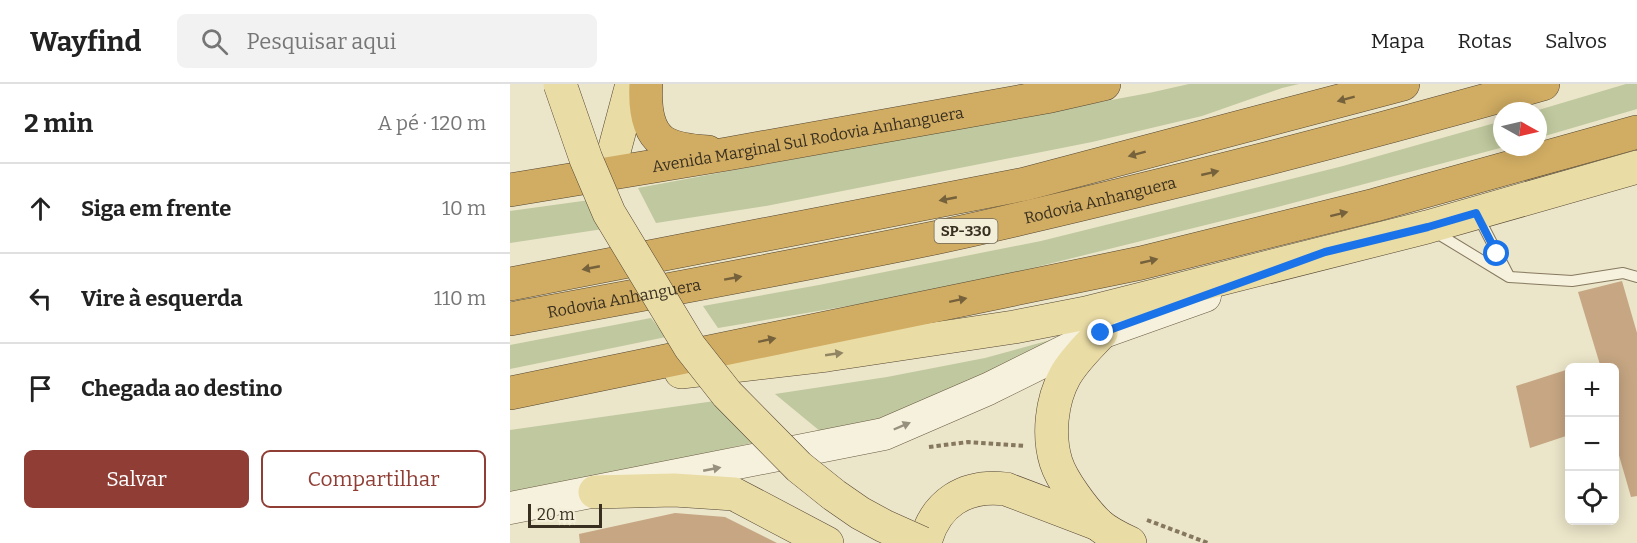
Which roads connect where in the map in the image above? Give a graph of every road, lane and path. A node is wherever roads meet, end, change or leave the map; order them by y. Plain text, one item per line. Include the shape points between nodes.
1 (560, 84) edge
2 (632, 84) edge
3 (646, 84) edge
4 (1104, 84) edge
5 (1403, 84) edge
6 (1543, 84) edge
7 (1637, 132) edge
8 (728, 154) junction
9 (1637, 167) edge
10 (608, 174) junction
11 (510, 190) edge
12 (1476, 213) junction
13 (1428, 227) junction
14 (1325, 252) junction
15 (1509, 277) junction
16 (1637, 277) edge
17 (510, 284) edge
18 (510, 319) edge
19 (1101, 333) junction
20 (518, 391) edge
21 (595, 492) junction
22 (510, 508) edge
23 (1098, 524) junction
24 (827, 543) edge
25 (923, 543) edge
26 (1130, 543) edge

1 - 25 main road, bridge via 609,213 697,357 727,394 799,467 860,513
2 - 10 main road
3 - 8 highway via 650,124 662,141 684,150
4 - 8 highway, Avenida Marginal Sul Rodovia Anhanguera
5 -> 17 highway, Rodovia Anhanguera / SP-330 via 1025,184
18 -> 6 highway, Rodovia Anhanguera / SP-330 via 935,238 1236,167
20 -> 7 highway via 1141,263 1375,205
8 - 10 highway, Avenida Marginal Sul Rodovia Anhanguera
9 - 12 main road
10 - 11 highway, Avenida Marginal Sul Rodovia Anhanguera
12 - 13 main road
12 - 15 lane
13 - 14 main road
13 - 15 lane
14 - 19 main road
20 -> 14 main road via 827,355 1014,327 1086,313
15 - 16 lane via 1572,281 1623,273
21 -> 19 main road via 884,434 988,389
19 - 23 main road via 1064,377 1055,401 1052,433 1056,463 1068,487
21 - 22 main road
21 - 24 main road via 675,490 734,494
23 - 25 main road via 1006,489 978,488 942,508
23 - 26 main road

